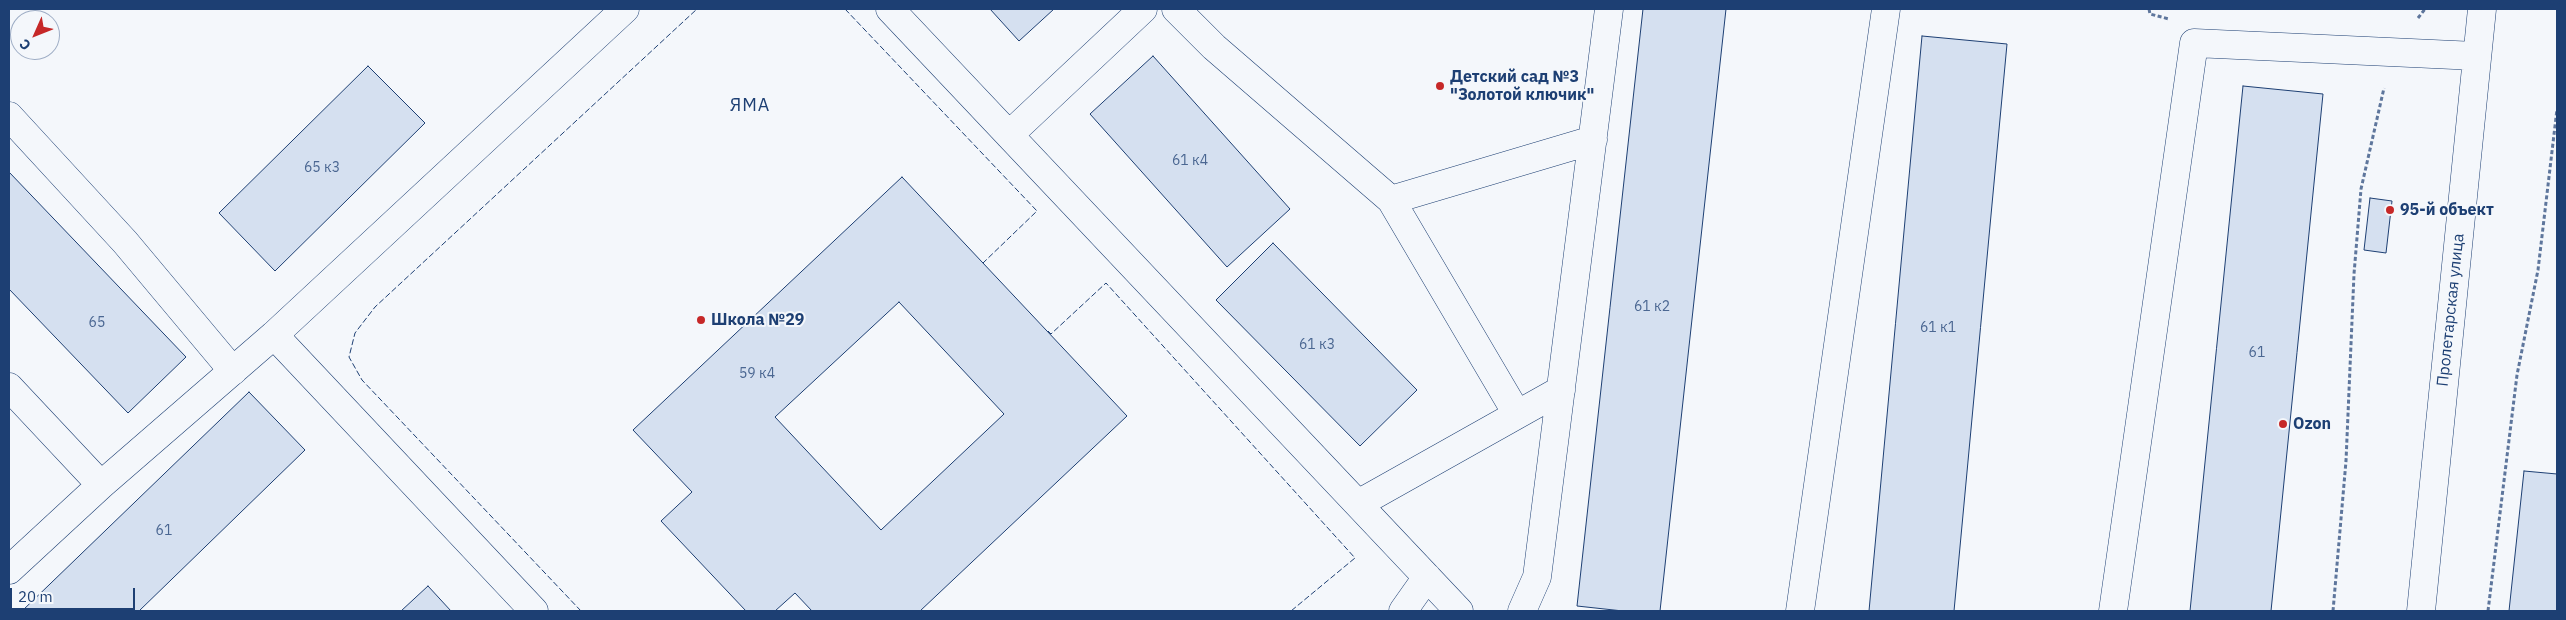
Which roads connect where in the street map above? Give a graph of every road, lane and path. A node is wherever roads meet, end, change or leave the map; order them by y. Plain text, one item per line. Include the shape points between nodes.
1 (626, 9) edge
2 (890, 9) edge
3 (1143, 9) edge
4 (1176, 9) edge
5 (1609, 9) edge
6 (1886, 9) edge
7 (2149, 9) edge
8 (2482, 9) edge
9 (2150, 14) dead end
10 (2392, 52) junction
11 (2476, 56) junction
12 (2557, 109) edge
13 (9, 116) edge
14 (1009, 135) junction
15 (1593, 140) junction
16 (1391, 200) junction
17 (274, 335) junction
18 (233, 371) junction
19 (9, 387) edge
20 (1561, 390) junction
21 (1517, 414) junction
22 (101, 485) junction
23 (1358, 504) junction
24 (9, 570) edge
25 (1427, 577) junction
26 (534, 611) edge
27 (1402, 611) edge
28 (1459, 611) edge
29 (1522, 611) edge
30 (1800, 611) edge
31 (2113, 611) edge
32 (2333, 611) edge
33 (2421, 611) edge
34 (2488, 611) edge

1 - 17 street
2 - 14 street
3 - 14 street
4 - 16 street via 1214,47
5 - 15 street
6 - 30 street
7 - 9 path
8 - 11 street, Пролетарская улица
10 - 11 street
10 - 31 street via 2194,43
10 - 32 path via 2361,189 2346,461
11 - 33 street, Пролетарская улица
12 - 34 path via 2538,270 2517,375
13 - 18 street via 125,242
14 - 23 street
15 - 16 street
15 - 20 street
16 - 21 street
17 - 18 street
17 - 26 street
18 - 22 street
19 - 22 street
20 - 21 street
20 - 29 street via 1537,577
21 - 23 street
22 - 24 street
23 - 25 street
25 - 27 street
25 - 28 street

